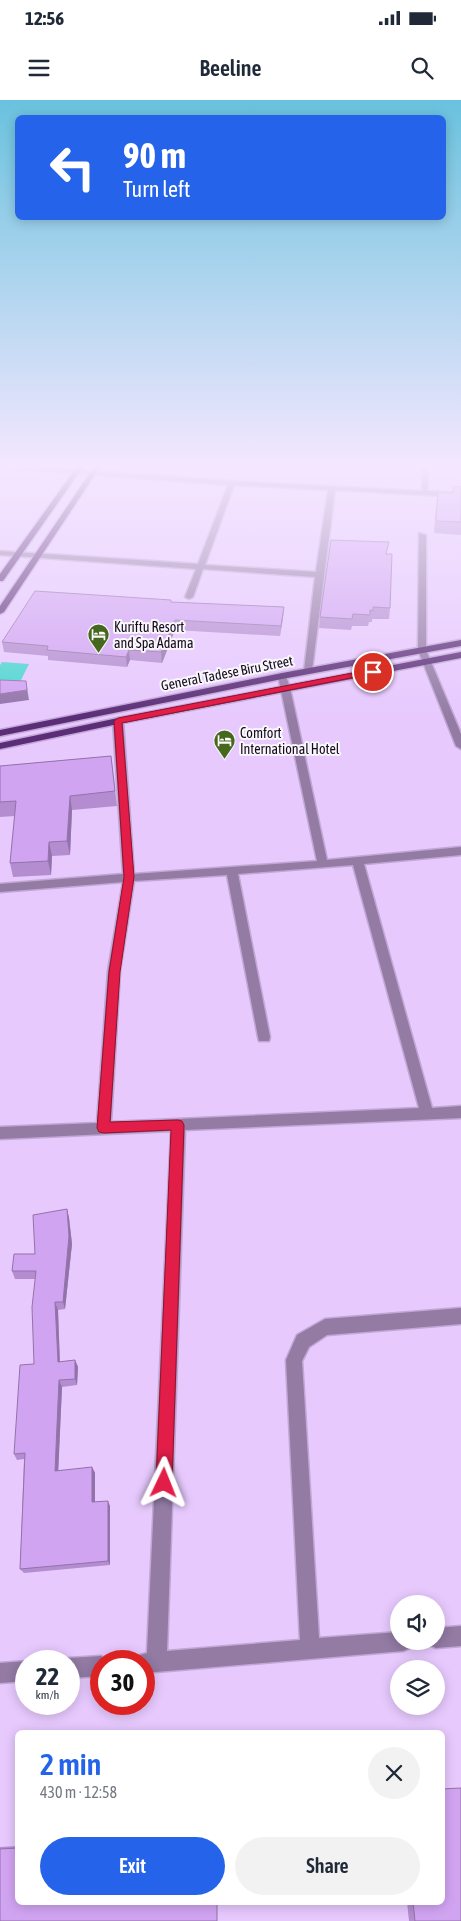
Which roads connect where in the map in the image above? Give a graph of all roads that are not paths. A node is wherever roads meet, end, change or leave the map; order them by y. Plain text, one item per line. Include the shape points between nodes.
1 (21, 549) edge
2 (43, 549) edge
3 (207, 549) edge
4 (323, 549) edge
5 (422, 549) edge
6 (0, 553) edge
7 (17, 554) junction
8 (38, 556) junction
9 (200, 568) junction
10 (319, 575) junction
11 (0, 579) edge
12 (189, 597) dead end
13 (0, 612) edge
14 (461, 643) edge
15 (422, 650) junction
16 (461, 655) edge
17 (425, 662) junction
18 (308, 671) junction
19 (282, 676) junction
20 (286, 688) junction
21 (118, 721) junction
22 (0, 733) edge
23 (0, 746) edge
24 (461, 746) edge
25 (461, 851) edge
26 (358, 862) junction
27 (323, 865) junction
28 (232, 872) junction
29 (129, 877) junction
30 (0, 888) edge
31 (264, 1037) dead end
32 (461, 1112) edge
33 (427, 1114) junction
34 (178, 1125) junction
35 (104, 1128) junction
36 (0, 1133) edge
37 (461, 1316) edge
38 (461, 1636) edge
39 (445, 1637) edge
40 (390, 1642) edge
41 (310, 1649) junction
42 (152, 1650) edge
43 (155, 1662) edge
44 (15, 1672) edge
45 (0, 1673) edge

1 - 7 main road
2 - 8 main road
3 - 9 street
4 - 10 street
5 - 15 street
6 - 7 street
7 - 8 street
7 - 11 main road
8 - 9 street
8 - 13 main road
9 - 10 street
9 - 12 street
10 - 18 street
14 - 15 main road, General Tadese Biru Street
15 - 17 street
15 - 18 main road, General Tadese Biru Street
16 - 17 main road, General Tadese Biru Street
17 - 20 main road, General Tadese Biru Street
17 - 24 street
18 - 19 main road, General Tadese Biru Street
19 - 20 street
19 - 22 main road, General Tadese Biru Street
20 - 21 main road, General Tadese Biru Street
20 - 27 street
21 - 23 main road, General Tadese Biru Street
21 - 29 street
25 - 26 street
26 - 27 street
26 - 33 street
27 - 28 street
28 - 29 street
28 - 31 street
29 - 30 street
29 - 35 street via 114,972
32 - 33 street
33 - 34 street
34 - 35 street
34 - 42 street
35 - 36 street
37 - 41 street via 325,1327 304,1341 294,1360
38 - 39 street
40 - 41 street
41 - 43 street
44 - 45 street

